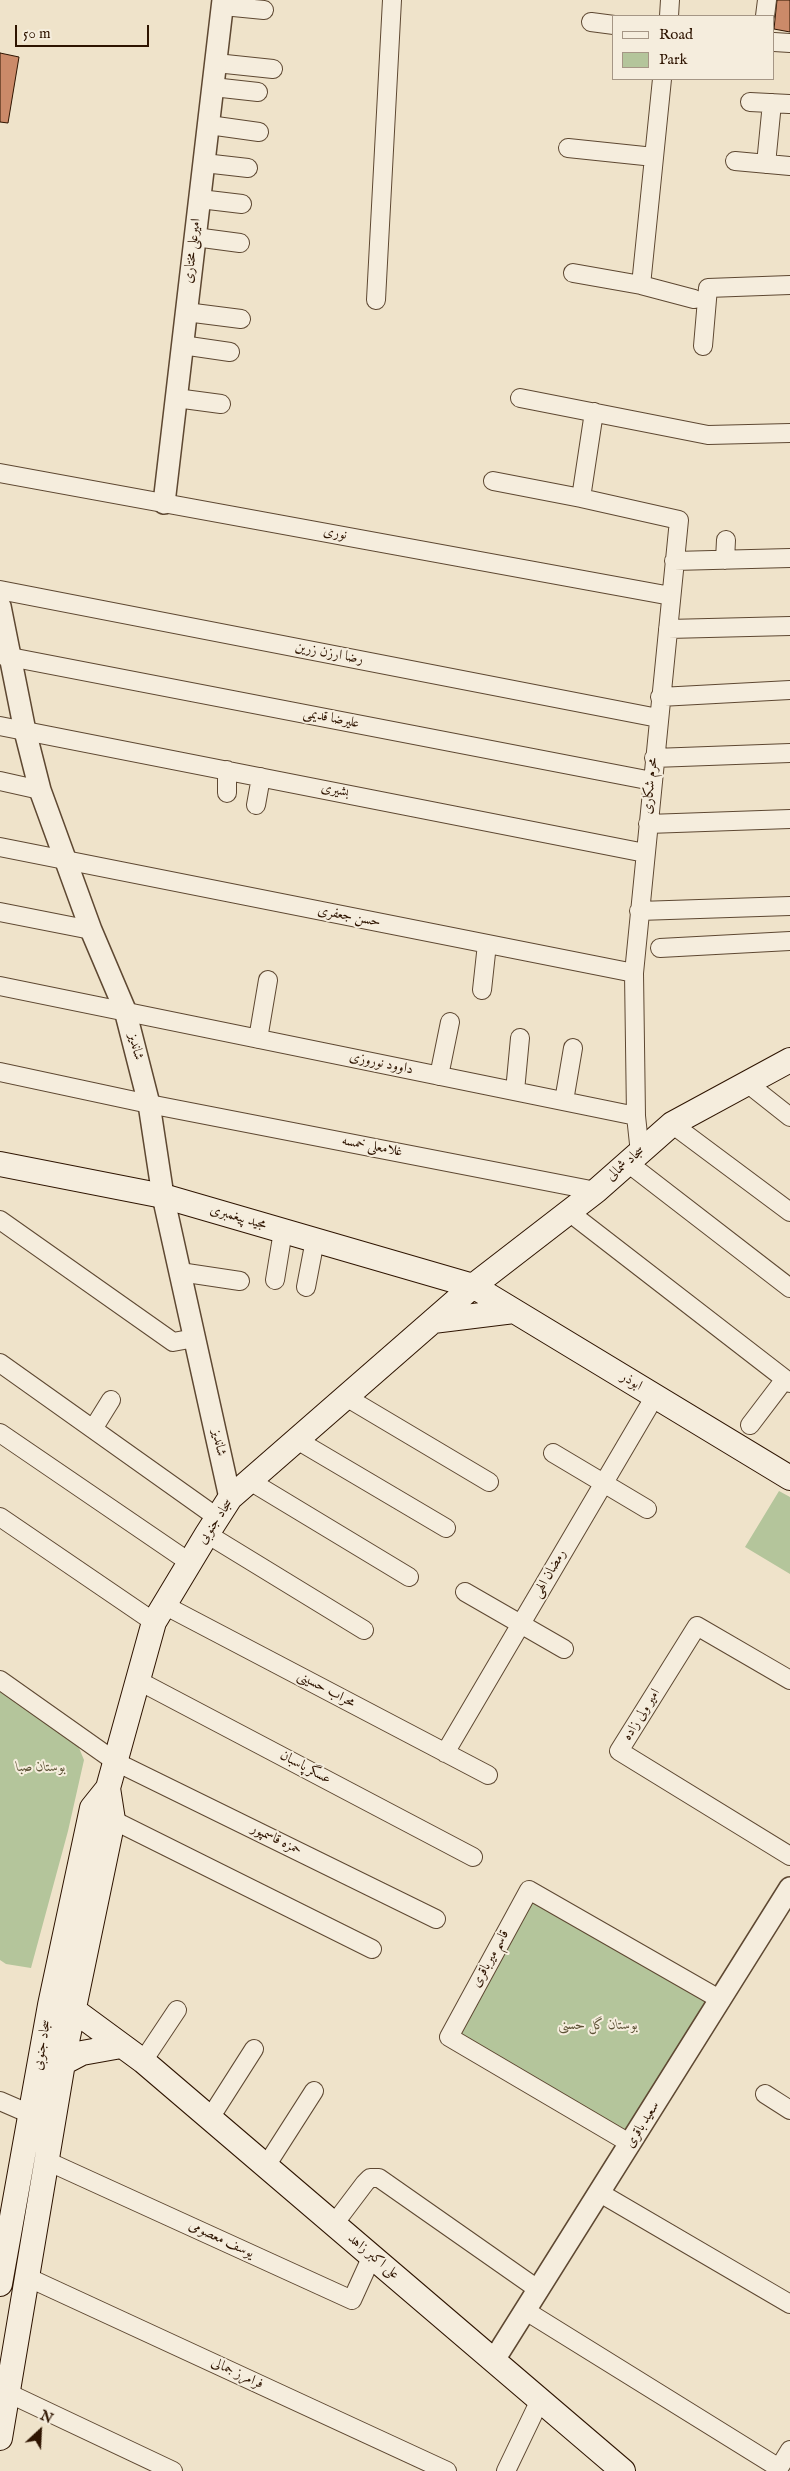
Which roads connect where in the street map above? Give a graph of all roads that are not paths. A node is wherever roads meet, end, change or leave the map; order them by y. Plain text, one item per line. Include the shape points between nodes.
1 (392, 0) edge
2 (670, 0) edge
3 (767, 0) edge
4 (223, 3) edge
5 (264, 10) dead end
6 (669, 15) edge
7 (765, 15) edge
8 (591, 22) dead end
9 (612, 24) edge
10 (775, 42) edge
11 (790, 43) edge
12 (216, 63) junction
13 (273, 69) dead end
14 (662, 80) edge
15 (213, 87) junction
16 (258, 92) dead end
17 (750, 102) dead end
18 (772, 103) junction
19 (789, 104) edge
20 (208, 125) junction
21 (259, 132) dead end
22 (568, 148) dead end
23 (654, 157) junction
24 (735, 161) dead end
25 (204, 163) junction
26 (766, 164) junction
27 (790, 166) edge
28 (248, 168) dead end
29 (200, 199) junction
30 (242, 204) dead end
31 (195, 237) junction
32 (240, 243) dead end
33 (573, 273) dead end
34 (641, 285) junction
35 (790, 285) edge
36 (694, 298) dead end
37 (376, 300) dead end
38 (186, 312) junction
39 (242, 319) dead end
40 (182, 345) junction
41 (703, 346) dead end
42 (230, 352) dead end
43 (176, 398) junction
44 (520, 398) dead end
45 (221, 404) dead end
46 (594, 412) junction
47 (790, 433) edge
48 (0, 473) edge
49 (493, 481) dead end
50 (581, 498) junction
51 (164, 503) junction
52 (726, 540) dead end
53 (790, 558) edge
54 (726, 560) junction
55 (674, 561) junction
56 (0, 590) edge
57 (671, 596) junction
58 (0, 606) edge
59 (790, 626) edge
60 (668, 629) junction
61 (5, 656) edge
62 (790, 690) edge
63 (660, 697) junction
64 (658, 718) junction
65 (0, 726) edge
66 (24, 731) junction
67 (790, 753) edge
68 (654, 758) junction
69 (227, 770) junction
70 (261, 776) junction
71 (0, 782) edge
72 (652, 782) junction
73 (40, 790) junction
74 (227, 793) dead end
75 (256, 805) dead end
76 (790, 819) edge
77 (648, 824) junction
78 (0, 847) edge
79 (644, 853) junction
80 (65, 860) junction
81 (790, 906) edge
82 (639, 911) junction
83 (0, 912) edge
84 (91, 930) junction
85 (790, 941) edge
86 (486, 944) junction
87 (660, 948) dead end
88 (634, 973) junction
89 (268, 980) dead end
90 (0, 986) edge
91 (482, 990) dead end
92 (126, 1010) junction
93 (450, 1022) dead end
94 (520, 1038) dead end
95 (258, 1039) junction
96 (573, 1048) dead end
97 (790, 1060) edge
98 (0, 1072) edge
99 (439, 1076) junction
100 (747, 1083) junction
101 (515, 1091) junction
102 (564, 1101) junction
103 (149, 1104) junction
104 (636, 1116) junction
105 (790, 1117) edge
106 (672, 1124) junction
107 (634, 1158) junction
108 (0, 1164) edge
109 (596, 1190) junction
110 (163, 1196) junction
111 (569, 1212) junction
112 (790, 1212) edge
113 (0, 1220) edge
114 (283, 1231) junction
115 (315, 1240) junction
116 (180, 1272) junction
117 (276, 1280) dead end
118 (240, 1281) dead end
119 (473, 1286) junction
120 (306, 1287) dead end
121 (790, 1288) edge
122 (514, 1311) junction
123 (433, 1321) junction
124 (195, 1338) junction
125 (0, 1363) edge
126 (788, 1381) edge
127 (654, 1396) junction
128 (346, 1397) junction
129 (111, 1400) dead end
130 (750, 1425) dead end
131 (92, 1429) junction
132 (0, 1433) edge
133 (297, 1440) junction
134 (553, 1453) dead end
135 (790, 1478) edge
136 (250, 1481) junction
137 (489, 1482) dead end
138 (603, 1484) junction
139 (230, 1498) junction
140 (646, 1510) dead end
141 (0, 1517) edge
142 (212, 1526) junction
143 (446, 1528) dead end
144 (189, 1562) junction
145 (409, 1577) dead end
146 (465, 1592) dead end
147 (159, 1613) junction
148 (521, 1623) junction
149 (364, 1630) dead end
150 (564, 1649) dead end
151 (0, 1680) edge
152 (137, 1680) junction
153 (790, 1680) edge
154 (446, 1753) junction
155 (116, 1762) junction
156 (488, 1775) dead end
157 (108, 1788) junction
158 (113, 1820) junction
159 (790, 1856) edge
160 (473, 1857) dead end
161 (790, 1888) edge
162 (436, 1919) dead end
163 (372, 1949) dead end
164 (721, 2000) junction
165 (50, 2005) junction
166 (177, 2010) dead end
167 (75, 2011) junction
168 (121, 2046) junction
169 (254, 2049) dead end
170 (143, 2061) junction
171 (64, 2064) junction
172 (314, 2091) dead end
173 (765, 2094) dead end
174 (0, 2101) edge
175 (790, 2110) edge
176 (30, 2114) junction
177 (210, 2118) junction
178 (631, 2144) junction
179 (47, 2161) junction
180 (266, 2166) junction
181 (600, 2193) junction
182 (334, 2224) junction
183 (4, 2238) edge
184 (372, 2256) junction
185 (27, 2278) junction
186 (0, 2284) edge
187 (539, 2290) junction
188 (790, 2304) edge
189 (526, 2311) junction
190 (494, 2360) junction
191 (4, 2392) edge
192 (540, 2400) junction
193 (0, 2438) edge
194 (790, 2450) edge
195 (173, 2471) edge
196 (447, 2471) edge
197 (506, 2471) edge
198 (623, 2471) edge

1 - 37 street
2 - 6 street
3 - 7 street
4 - 5 street
4 - 12 street, امیرعلی مختاری
8 - 9 street
10 - 11 street
12 - 13 street
12 - 15 street, امیرعلی مختاری
14 - 23 street
15 - 16 street
15 - 20 street, امیرعلی مختاری
17 - 18 street
18 - 19 street
18 - 26 street
20 - 21 street
20 - 25 street, امیرعلی مختاری
22 - 23 street
23 - 34 street
24 - 26 street
25 - 28 street
25 - 29 street, امیرعلی مختاری
26 - 27 street
29 - 30 street
29 - 31 street, امیرعلی مختاری
31 - 32 street
31 - 38 street, امیرعلی مختاری
33 - 34 street
34 - 36 street
35 - 41 street via 708,288
38 - 39 street
38 - 40 street, امیرعلی مختاری
40 - 42 street
40 - 43 street, امیرعلی مختاری
43 - 45 street
43 - 51 street, امیرعلی مختاری
44 - 46 street
46 - 47 street via 708,435
46 - 50 street
48 - 51 street, نوری
49 - 50 street, محرم شکاری
50 - 55 street, محرم شکاری via 679,520
51 - 57 street, نوری
52 - 54 street
53 - 54 street
54 - 55 street
55 - 57 street, محرم شکاری
56 - 64 street, رضا ارزن زرین
57 - 60 street, محرم شکاری
58 - 61 street, شاندیز
59 - 60 street
60 - 63 street, محرم شکاری
61 - 66 street, شاندیز
61 - 72 street, علیرضا قدیمی
62 - 63 street
63 - 64 street, محرم شکاری
64 - 68 street, محرم شکاری
65 - 66 street, بشیری
66 - 69 street, بشیری
66 - 73 street, شاندیز
67 - 68 street
68 - 72 street, محرم شکاری
69 - 70 street, بشیری
69 - 74 street
70 - 75 street
70 - 79 street, بشیری
71 - 73 street
72 - 77 street, محرم شکاری
73 - 80 street, شاندیز
76 - 77 street
77 - 79 street, محرم شکاری
78 - 80 street, حسن جعفری
79 - 82 street, محرم شکاری
80 - 84 street, شاندیز
80 - 86 street, حسن جعفری
81 - 82 street
82 - 88 street, محرم شکاری
83 - 84 street
84 - 92 street, شاندیز
85 - 87 street
86 - 88 street, حسن جعفری
86 - 91 street
88 - 104 street, محرم شکاری
89 - 95 street
90 - 92 street, داوود نوروزی
92 - 95 street, داوود نوروزی
92 - 103 street, شاندیز
93 - 99 street
94 - 101 street
95 - 99 street, داوود نوروزی
96 - 102 street
97 - 100 main road, سجاد شمالی
98 - 103 street, غلامعلی خمسه
99 - 101 street, داوود نوروزی
100 - 105 street
100 - 106 main road, سجاد شمالی
101 - 102 street, داوود نوروزی
102 - 104 street, داوود نوروزی
103 - 109 street, غلامعلی خمسه
103 - 110 street, شاندیز
104 - 107 street, محرم شکاری
106 - 107 main road, سجاد شمالی
106 - 112 street
107 - 109 main road, سجاد شمالی
107 - 121 street
108 - 110 main road, مجید پیغمبری
109 - 111 main road, سجاد شمالی
110 - 114 main road, مجید پیغمبری
110 - 116 street, شاندیز
111 - 119 main road, سجاد شمالی
111 - 126 street
113 - 124 street via 173,1342
114 - 115 main road, مجید پیغمبری
114 - 117 street
115 - 119 main road, مجید پیغمبری
115 - 120 street
116 - 118 street
116 - 124 street, شاندیز
119 - 122 main road, ابوذر
119 - 123 main road, سجاد جنوبی
122 - 123 main road
122 - 127 main road, ابوذر
123 - 128 main road, سجاد جنوبی
124 - 139 street, شاندیز
125 - 131 street
126 - 130 street
127 - 135 main road, ابوذر
127 - 138 street, رمضان الهی
128 - 133 main road, سجاد جنوبی
128 - 137 street
129 - 131 street
131 - 142 street
132 - 144 street
133 - 136 main road, سجاد جنوبی
133 - 143 street
134 - 138 street
136 - 139 main road, سجاد جنوبی
136 - 145 street
138 - 140 street
138 - 148 street, رمضان الهی
139 - 142 main road, سجاد جنوبی
141 - 147 street, محراب حسینی
142 - 144 main road, سجاد جنوبی
142 - 149 street
144 - 147 main road, سجاد جنوبی
146 - 148 street
147 - 152 main road, سجاد جنوبی
147 - 154 street, محراب حسینی
148 - 150 street
148 - 154 street, رمضان الهی
151 - 155 street, حمزه قاسمپور
152 - 155 main road, سجاد جنوبی
152 - 160 street, عسگر پاسبان
153 - 159 street, امیر ولی زاده via 697,1626 620,1751
154 - 156 street, محراب حسینی
155 - 157 main road, سجاد جنوبی
155 - 162 street, حمزه قاسمپور
157 - 158 main road
157 - 165 main road, سجاد جنوبی via 92,1808
158 - 163 street
158 - 167 main road, سجاد جنوبی
161 - 164 street, سعید باقری
164 - 178 street, سعید باقری
164 - 178 street, قاسم میرباقری via 529,1890 449,2037
165 - 167 main road
165 - 176 main road, سجاد جنوبی
166 - 170 street
167 - 168 main road, علی اکبر زاهد
167 - 171 main road, سجاد جنوبی
168 - 170 main road, علی اکبر زاهد
168 - 171 main road via 82,2053
169 - 177 street
170 - 177 main road, علی اکبر زاهد
171 - 179 main road, سجاد جنوبی
172 - 180 street
173 - 175 street
174 - 176 street
176 - 183 main road, سجاد جنوبی
177 - 180 main road, علی اکبر زاهد
178 - 181 street, سعید باقری
179 - 184 street, یوسف معصومی via 352,2300
179 - 185 main road, سجاد جنوبی
180 - 182 main road, علی اکبر زاهد
181 - 187 street, سعید باقری
181 - 188 street
182 - 184 main road, علی اکبر زاهد
182 - 187 street via 365,2183 370,2178 379,2178
183 - 186 main road, سجاد جنوبی
184 - 190 main road, علی اکبر زاهد
185 - 191 main road, سجاد جنوبی
185 - 196 street, فرامرز جمالی
187 - 189 street, سعید باقری
189 - 190 street, سعید باقری
189 - 194 street via 779,2468
190 - 192 main road, علی اکبر زاهد
191 - 193 main road, سجاد جنوبی
191 - 195 street
192 - 197 street
192 - 198 main road, علی اکبر زاهد

